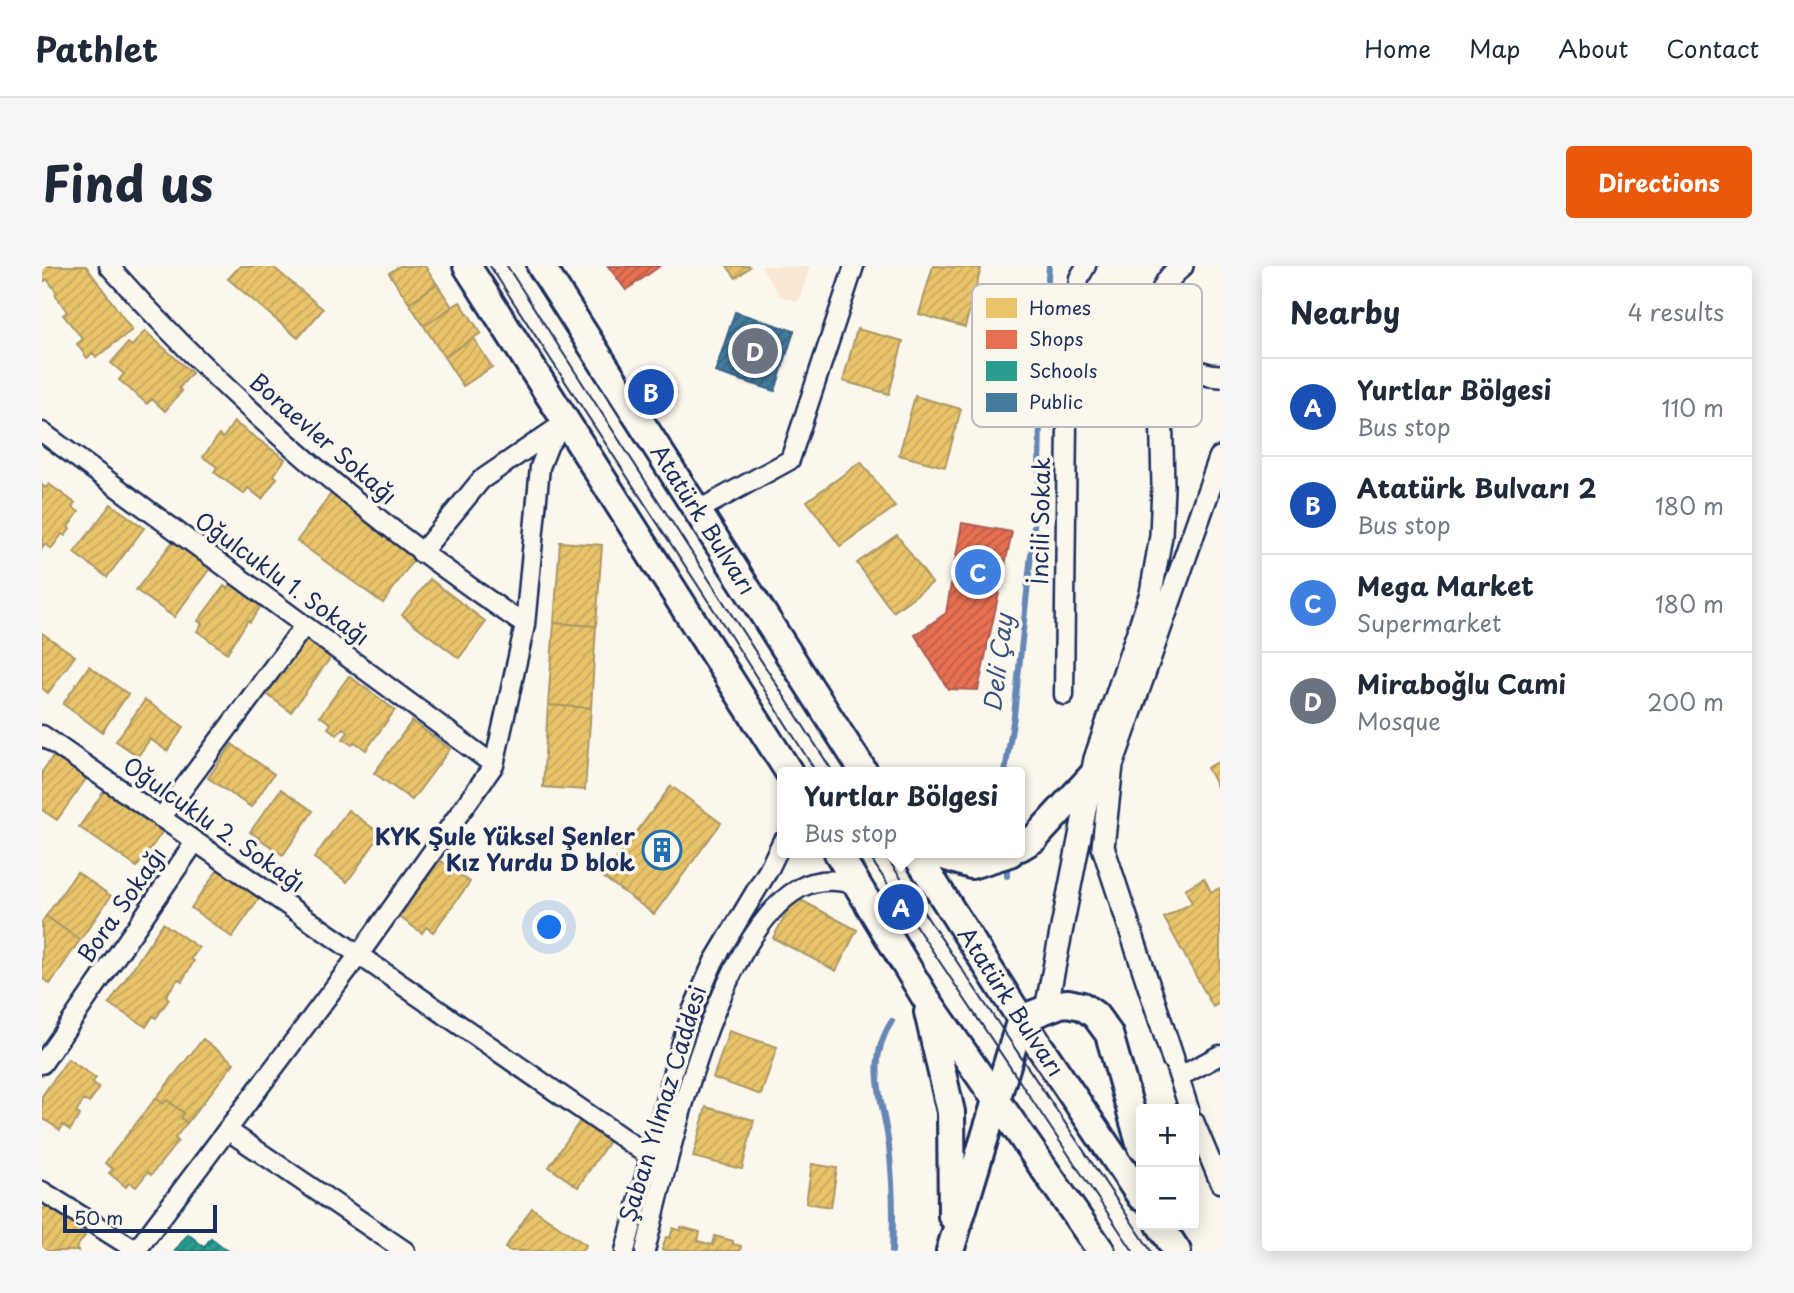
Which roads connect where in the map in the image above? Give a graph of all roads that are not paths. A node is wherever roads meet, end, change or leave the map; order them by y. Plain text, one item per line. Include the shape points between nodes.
1 (109, 266) edge
2 (467, 266) edge
3 (541, 266) edge
4 (855, 266) edge
5 (1086, 266) edge
6 (1167, 266) edge
7 (1182, 266) edge
8 (1078, 284) edge
9 (1164, 284) edge
10 (1166, 284) edge
11 (1202, 373) edge
12 (1220, 376) edge
13 (568, 421) junction
14 (1067, 427) edge
15 (1162, 427) edge
16 (42, 432) edge
17 (1220, 458) edge
18 (697, 511) junction
19 (422, 553) junction
20 (525, 625) junction
21 (304, 626) junction
22 (1064, 695) dead end
23 (42, 735) edge
24 (494, 765) junction
25 (786, 767) edge
26 (861, 767) edge
27 (1092, 776) junction
28 (161, 818) junction
29 (195, 842) junction
30 (1025, 844) edge
31 (777, 851) edge
32 (841, 858) edge
33 (918, 858) edge
34 (949, 858) edge
35 (994, 858) edge
36 (857, 884) junction
37 (358, 956) junction
38 (925, 997) junction
39 (1046, 1009) junction
40 (1021, 1019) junction
41 (1220, 1055) edge
42 (42, 1064) edge
43 (1176, 1068) junction
44 (995, 1099) junction
45 (1187, 1104) edge
46 (1136, 1129) edge
47 (227, 1130) junction
48 (1199, 1133) edge
49 (650, 1157) junction
50 (1220, 1183) edge
51 (1136, 1189) edge
52 (42, 1191) edge
53 (951, 1249) edge
54 (403, 1250) edge
55 (136, 1251) edge
56 (625, 1251) edge
57 (645, 1251) edge
58 (1101, 1251) edge

1 - 19 street, Boraevler Sokağı via 251,412
2 - 13 main road
3 - 18 main road, Atatürk Bulvarı
4 - 18 street via 790,460
5 - 8 street, İncili Sokak
6 - 9 street
7 - 10 street
11 - 12 street
13 - 19 street via 481,480
13 - 20 street via 549,444 540,467
13 - 25 main road
14 - 22 street, İncili Sokak
15 - 27 street via 1161,536 1151,593
16 - 21 street, Oğulcuklu 1. Sokağı
17 - 43 street via 1112,765 1103,847
18 - 26 main road, Atatürk Bulvarı
19 - 20 street, Boraevler Sokağı
20 - 24 street
21 - 24 street, Oğulcuklu 1. Sokağı
21 - 28 street
23 - 28 street, Oğulcuklu 2. Sokağı
24 - 37 street
27 - 30 main road
27 - 39 street
28 - 29 street, Oğulcuklu 2. Sokağı
29 - 37 street, Oğulcuklu 2. Sokağı
29 - 42 street, Bora Sokağı
31 - 49 street, Şaban Yılmaz Caddesi via 703,984 682,1039
32 - 36 main road
33 - 40 main road, Atatürk Bulvarı
34 - 35 main road via 971,865
36 - 38 main road
36 - 57 street, Şaban Yılmaz Caddesi via 828,880 792,893 766,918 739,958 716,1005 686,1098
37 - 47 street
37 - 49 street, Oğulcuklu 2. Sokağı
38 - 44 main road
38 - 53 main road via 951,1112
39 - 40 main road
39 - 46 main road via 1077,1004 1103,1024
40 - 44 main road
40 - 51 main road, Atatürk Bulvarı
41 - 43 street
43 - 45 street
44 - 53 main road
44 - 58 main road
47 - 54 street
47 - 55 street
48 - 50 street
49 - 56 street, Şaban Yılmaz Caddesi
52 - 55 street

